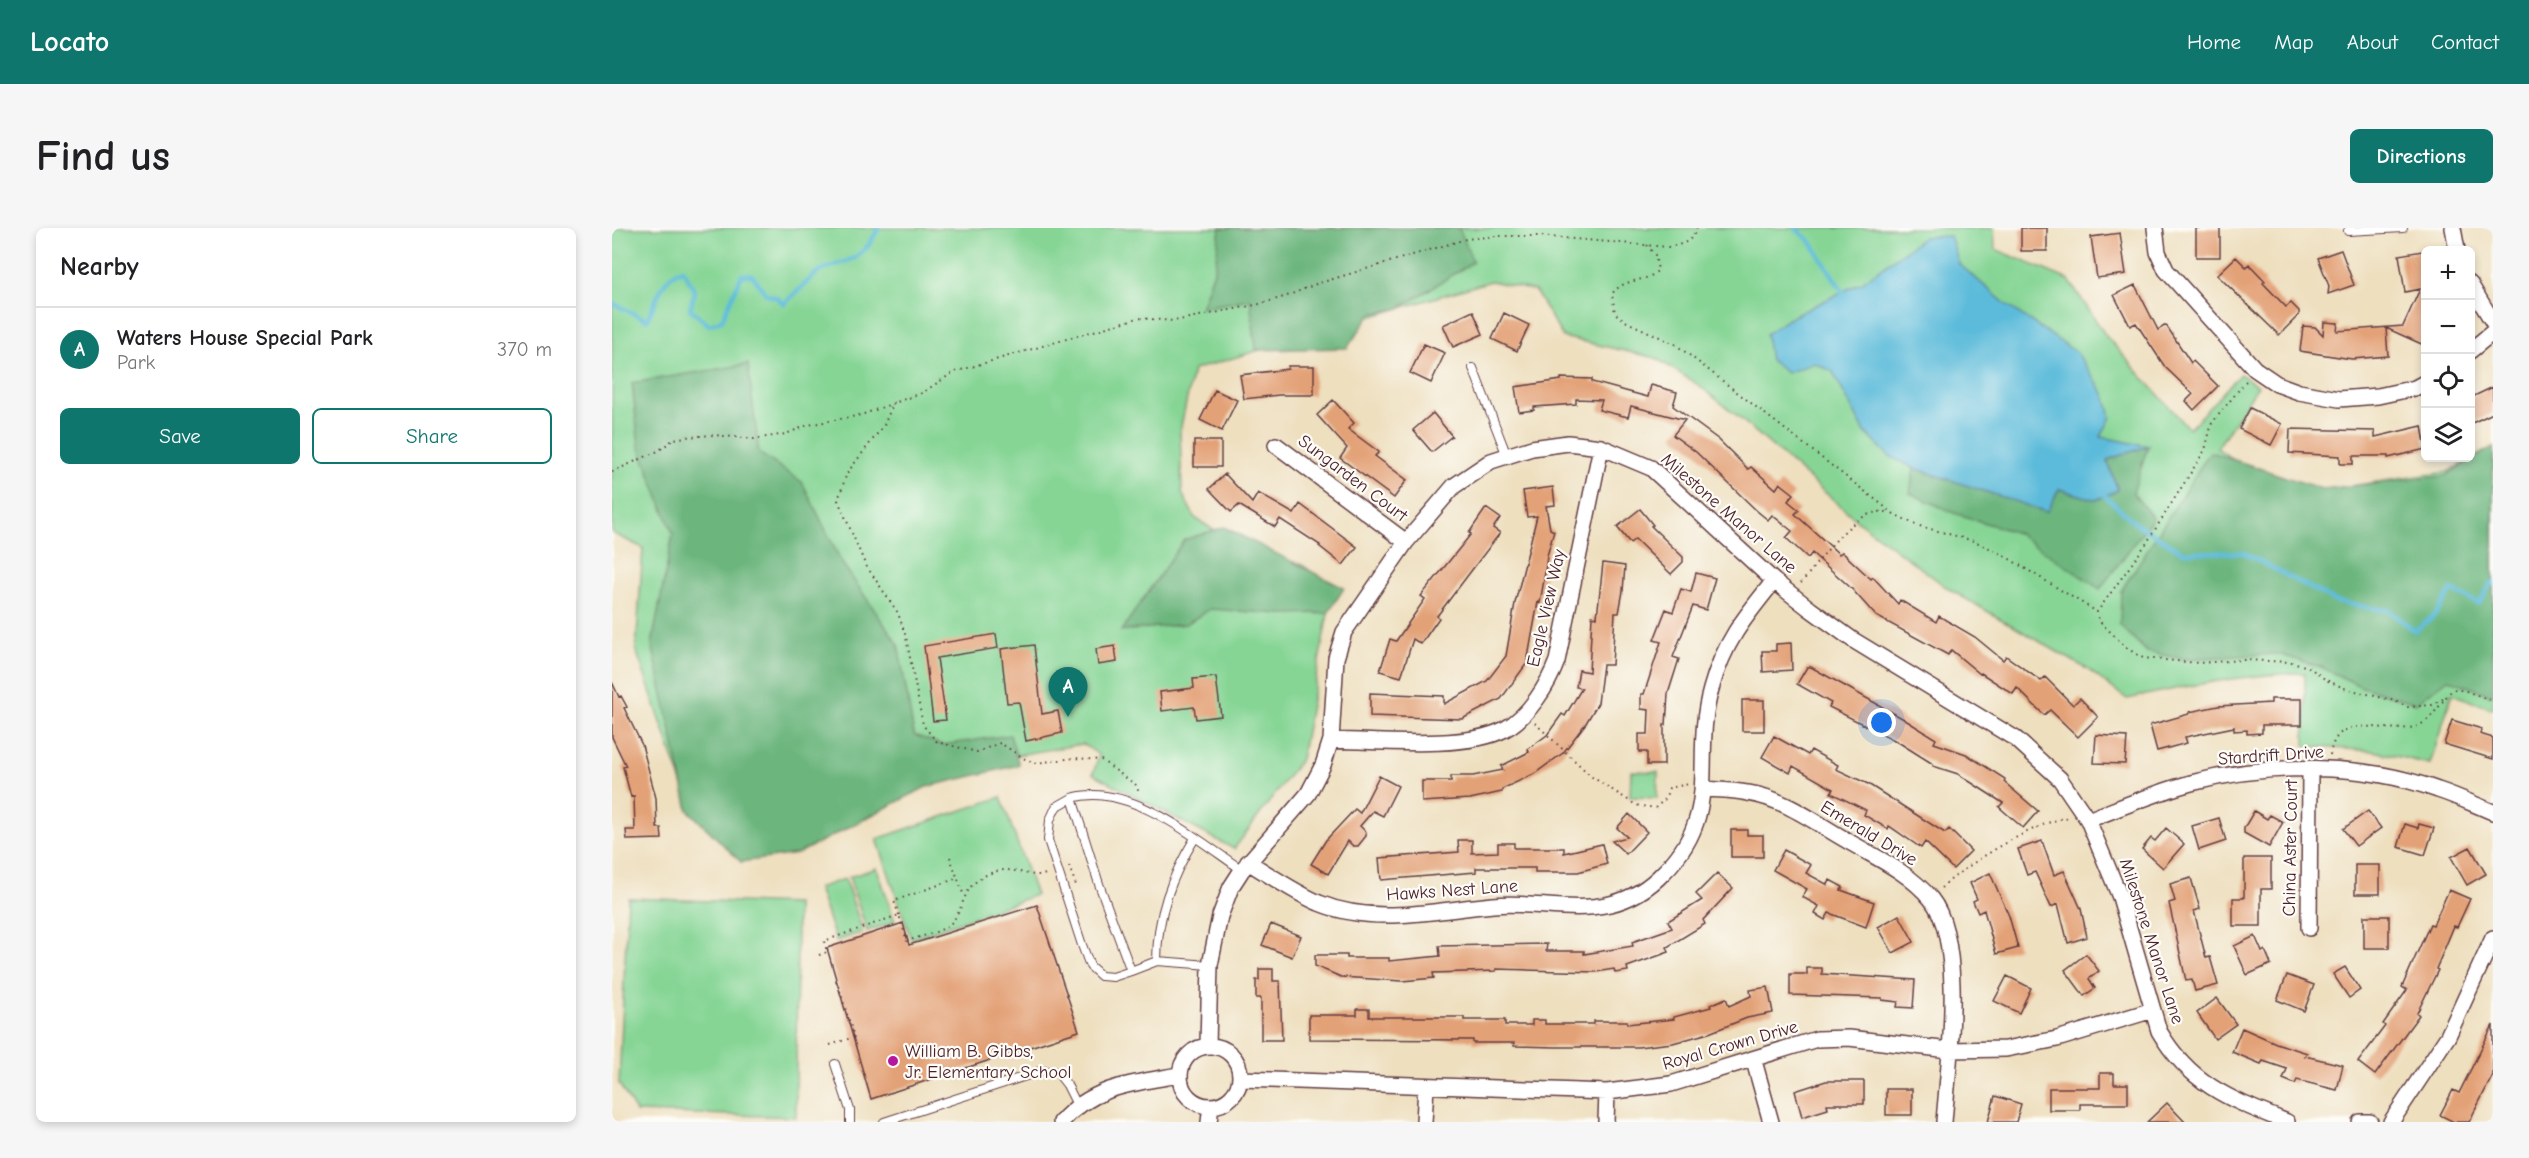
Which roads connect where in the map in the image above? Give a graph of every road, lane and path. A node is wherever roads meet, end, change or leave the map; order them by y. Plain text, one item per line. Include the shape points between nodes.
1 (1697, 228) edge
2 (2155, 228) edge
3 (2403, 228) edge
4 (2453, 228) edge
5 (2348, 231) dead end
6 (1647, 245) junction
7 (2456, 246) edge
8 (2475, 292) edge
9 (2493, 322) edge
10 (2493, 332) edge
11 (2475, 347) edge
12 (1473, 368) dead end
13 (2255, 369) junction
14 (2421, 385) edge
15 (894, 402) junction
16 (1276, 445) dead end
17 (1600, 447) junction
18 (1507, 456) junction
19 (612, 472) edge
20 (1894, 514) junction
21 (1406, 542) junction
22 (1774, 581) junction
23 (1791, 594) junction
24 (2097, 612) junction
25 (2443, 699) junction
26 (2493, 701) edge
27 (1526, 712) junction
28 (1331, 740) junction
29 (2310, 769) junction
30 (2328, 770) junction
31 (1703, 789) junction
32 (1072, 798) junction
33 (1139, 807) junction
34 (2493, 812) edge
35 (2088, 820) junction
36 (1195, 838) junction
37 (950, 857) dead end
38 (1245, 866) junction
39 (1058, 870) junction
40 (958, 878) junction
41 (1076, 885) dead end
42 (964, 896) junction
43 (1931, 899) junction
44 (899, 915) junction
45 (2309, 928) dead end
46 (2493, 938) edge
47 (819, 955) dead end
48 (1157, 961) junction
49 (1210, 965) junction
50 (1131, 971) junction
51 (834, 982) dead end
52 (2153, 1010) junction
53 (830, 1045) dead end
54 (1208, 1045) junction
55 (1949, 1050) junction
56 (1754, 1061) junction
57 (835, 1064) dead end
58 (1179, 1075) junction
59 (1240, 1078) junction
60 (1426, 1086) junction
61 (1607, 1092) junction
62 (1077, 1106) junction
63 (1211, 1106) junction
64 (850, 1122) edge
65 (884, 1122) edge
66 (1061, 1122) edge
67 (1209, 1122) edge
68 (1424, 1122) edge
69 (1606, 1122) edge
70 (1771, 1122) edge
71 (1944, 1122) edge
72 (2287, 1122) edge
73 (2360, 1122) edge
74 (2370, 1122) edge
75 (2391, 1122) edge

1 - 6 path via 1685,244
2 - 13 street via 2158,252 2166,270
3 - 5 lane
4 - 7 street
6 - 15 path via 1539,236 1466,239 1260,304 1174,321 1138,318 954,372 922,393
6 - 20 path via 1655,255 1658,270 1654,276 1617,287 1612,294 1615,313 1675,344
8 - 9 street
10 - 11 street
12 - 18 lane
13 - 14 street via 2277,384 2299,392 2339,399 2378,396
13 - 24 path via 2212,423 2205,450 2146,544
15 - 19 path via 775,436 685,437
15 - 33 path via 884,425 848,473 838,500 865,564 898,613 923,725 937,742 977,752 1000,743 1036,763 1075,758 1101,760 1136,785 1142,799
16 - 21 street, Sungarden Court
17 - 18 street, Milestone Manor Lane via 1568,443
17 - 22 street, Milestone Manor Lane via 1652,468
17 - 27 street, Eagle View Way via 1557,661 1550,680
18 - 21 street, Milestone Manor Lane via 1491,461 1454,486
20 - 23 path via 1874,511 1854,523
20 - 24 path via 1998,552
21 - 28 street, Milestone Manor Lane via 1344,632 1336,658
22 - 23 street, Milestone Manor Lane
22 - 31 street, Hawks Nest Lane via 1737,626 1718,664 1705,723
23 - 35 street, Milestone Manor Lane via 1853,640 2016,738 2060,779
24 - 25 path via 2099,621 2128,649 2143,657 2198,663 2293,662 2344,688 2408,707 2432,705
25 - 26 path via 2453,689
25 - 30 path via 2424,723 2415,727 2348,728 2335,740
27 - 28 street, Eagle View Way via 1505,729 1469,741
27 - 31 path via 1592,777 1636,805 1655,808 1665,799 1669,788 1682,784 1691,783
28 - 38 street, Milestone Manor Lane via 1308,794
29 - 30 street, Stardrift Drive
29 - 35 street, Stardrift Drive via 2229,774
29 - 45 street, China Aster Court
30 - 34 street, Stardrift Drive via 2372,773 2437,789
31 - 38 street, Hawks Nest Lane via 1698,821 1680,856 1650,887 1612,903 1584,908 1505,903 1403,916 1358,914 1319,903
31 - 43 street, Emerald Drive via 1749,793 1780,803 1904,873
32 - 33 lane via 1087,793 1103,794
32 - 39 lane via 1056,807 1050,820 1048,840
32 - 50 lane
33 - 36 lane
35 - 43 path via 2061,818 1998,847 1942,886
35 - 52 street, Milestone Manor Lane via 2120,897
36 - 38 lane
36 - 48 lane via 1170,883 1157,939
37 - 40 path
38 - 49 street, Milestone Manor Lane via 1231,887 1220,916
39 - 41 path via 1070,866
39 - 42 path via 1040,876 1020,870 992,873 979,879
39 - 50 lane via 1090,966 1101,976
40 - 42 path
40 - 44 path via 894,902
42 - 44 path via 951,923 907,941
43 - 55 street, Emerald Drive via 1949,943
44 - 47 path via 824,941 827,952
46 - 75 street via 2448,1036
48 - 49 lane
48 - 50 lane
49 - 54 street, Milestone Manor Lane
51 - 53 path via 837,981 854,1036
52 - 55 street, Royal Crown Drive via 2057,1039 2006,1049
52 - 72 street, Milestone Manor Lane via 2166,1044 2198,1080
54 - 58 street via 1182,1062
54 - 59 street via 1219,1046 1230,1054 1238,1064
55 - 56 street, Royal Crown Drive via 1849,1038 1817,1040
55 - 71 street, Emerald Drive
56 - 61 street, Royal Crown Drive via 1671,1084
56 - 70 street
57 - 64 lane via 850,1110
58 - 62 street via 1119,1086
58 - 63 street via 1181,1087 1190,1100
59 - 60 street, Royal Crown Drive
59 - 63 street via 1238,1092 1230,1101
60 - 61 street, Royal Crown Drive
60 - 68 street
61 - 69 street
62 - 65 lane via 1057,1072 1041,1071
62 - 66 street
63 - 67 street
73 - 74 street

